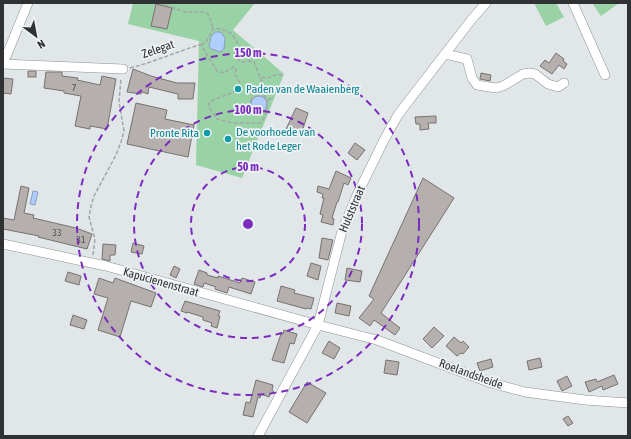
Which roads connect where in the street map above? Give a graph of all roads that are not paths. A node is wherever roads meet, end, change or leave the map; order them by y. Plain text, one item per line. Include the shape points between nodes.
1 (28, 3) edge
2 (486, 3) edge
3 (573, 3) edge
4 (445, 54) junction
5 (3, 64) edge
6 (123, 69) road end
7 (605, 75) dead end
8 (564, 83) dead end
9 (3, 244) edge
10 (318, 325) junction
11 (628, 403) edge
12 (258, 436) edge

1 - 5 street
2 - 4 street, Hulststraat
3 - 7 street
4 - 8 street via 468,59 472,78 477,85 496,88 530,73 558,87
4 - 10 street, Hulststraat via 398,115 357,195 342,231
5 - 6 street
9 - 10 street, Kapucienenstraat via 92,263
10 - 11 street, Roelandsheide via 377,340 491,383 525,392
10 - 12 street, Hulststraat

